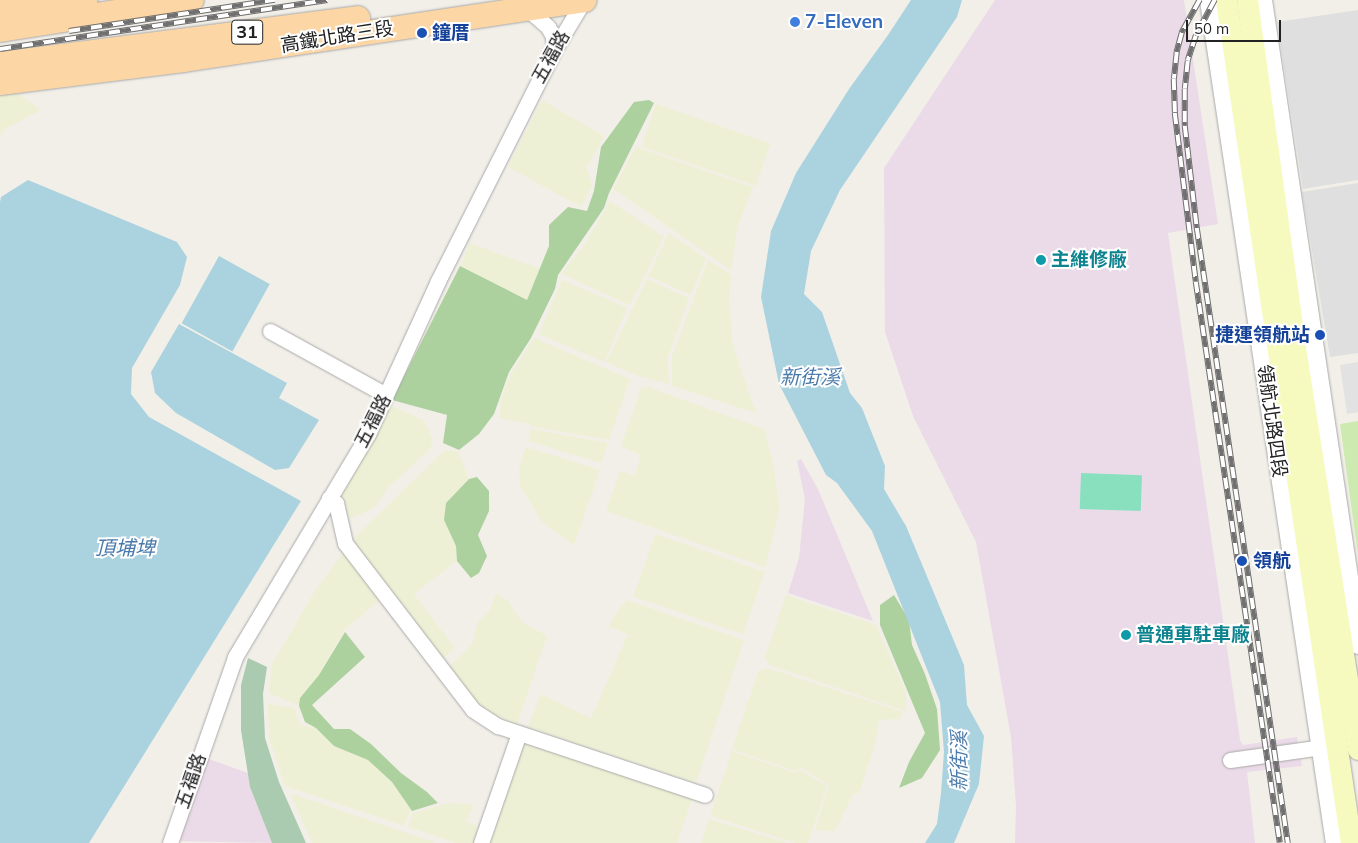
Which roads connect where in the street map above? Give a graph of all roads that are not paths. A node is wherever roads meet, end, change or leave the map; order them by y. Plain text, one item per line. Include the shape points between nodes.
1 (91, 0) edge
2 (192, 0) edge
3 (495, 0) edge
4 (584, 0) edge
5 (1209, 0) edge
6 (1226, 0) edge
7 (1247, 0) edge
8 (1262, 0) edge
9 (522, 4) edge
10 (2, 16) edge
11 (554, 50) junction
12 (37, 59) junction
13 (0, 64) edge
14 (0, 72) edge
15 (0, 83) edge
16 (270, 331) dead end
17 (386, 395) junction
18 (329, 498) junction
19 (1358, 644) edge
20 (519, 733) junction
21 (1346, 745) edge
22 (1230, 760) dead end
23 (705, 795) dead end
24 (170, 843) edge
25 (481, 843) edge
26 (1335, 843) edge
27 (1351, 843) edge

1 - 10 main road
2 - 10 main road
3 - 12 main road, 高鐵北路三段 / 31
4 - 9 main road, 高鐵北路三段
4 - 11 street, 五福路
5 - 21 street, 領航北路四段
6 - 21 main road, 領航北路四段
7 - 21 main road, 領航北路四段
8 - 19 street
9 - 11 street via 548,27 553,36
9 - 15 main road, 高鐵北路三段 via 180,61
11 - 17 street, 五福路 via 438,281
12 - 13 main road, 高鐵北路三段 / 31
12 - 14 main road
16 - 17 street
17 - 18 street, 五福路 via 368,434
18 - 20 street via 336,503 345,543 473,710 498,726
18 - 24 street, 五福路 via 235,657
20 - 23 street
20 - 25 street
21 - 22 street
21 - 26 street, 領航北路四段
21 - 27 main road, 領航北路四段

